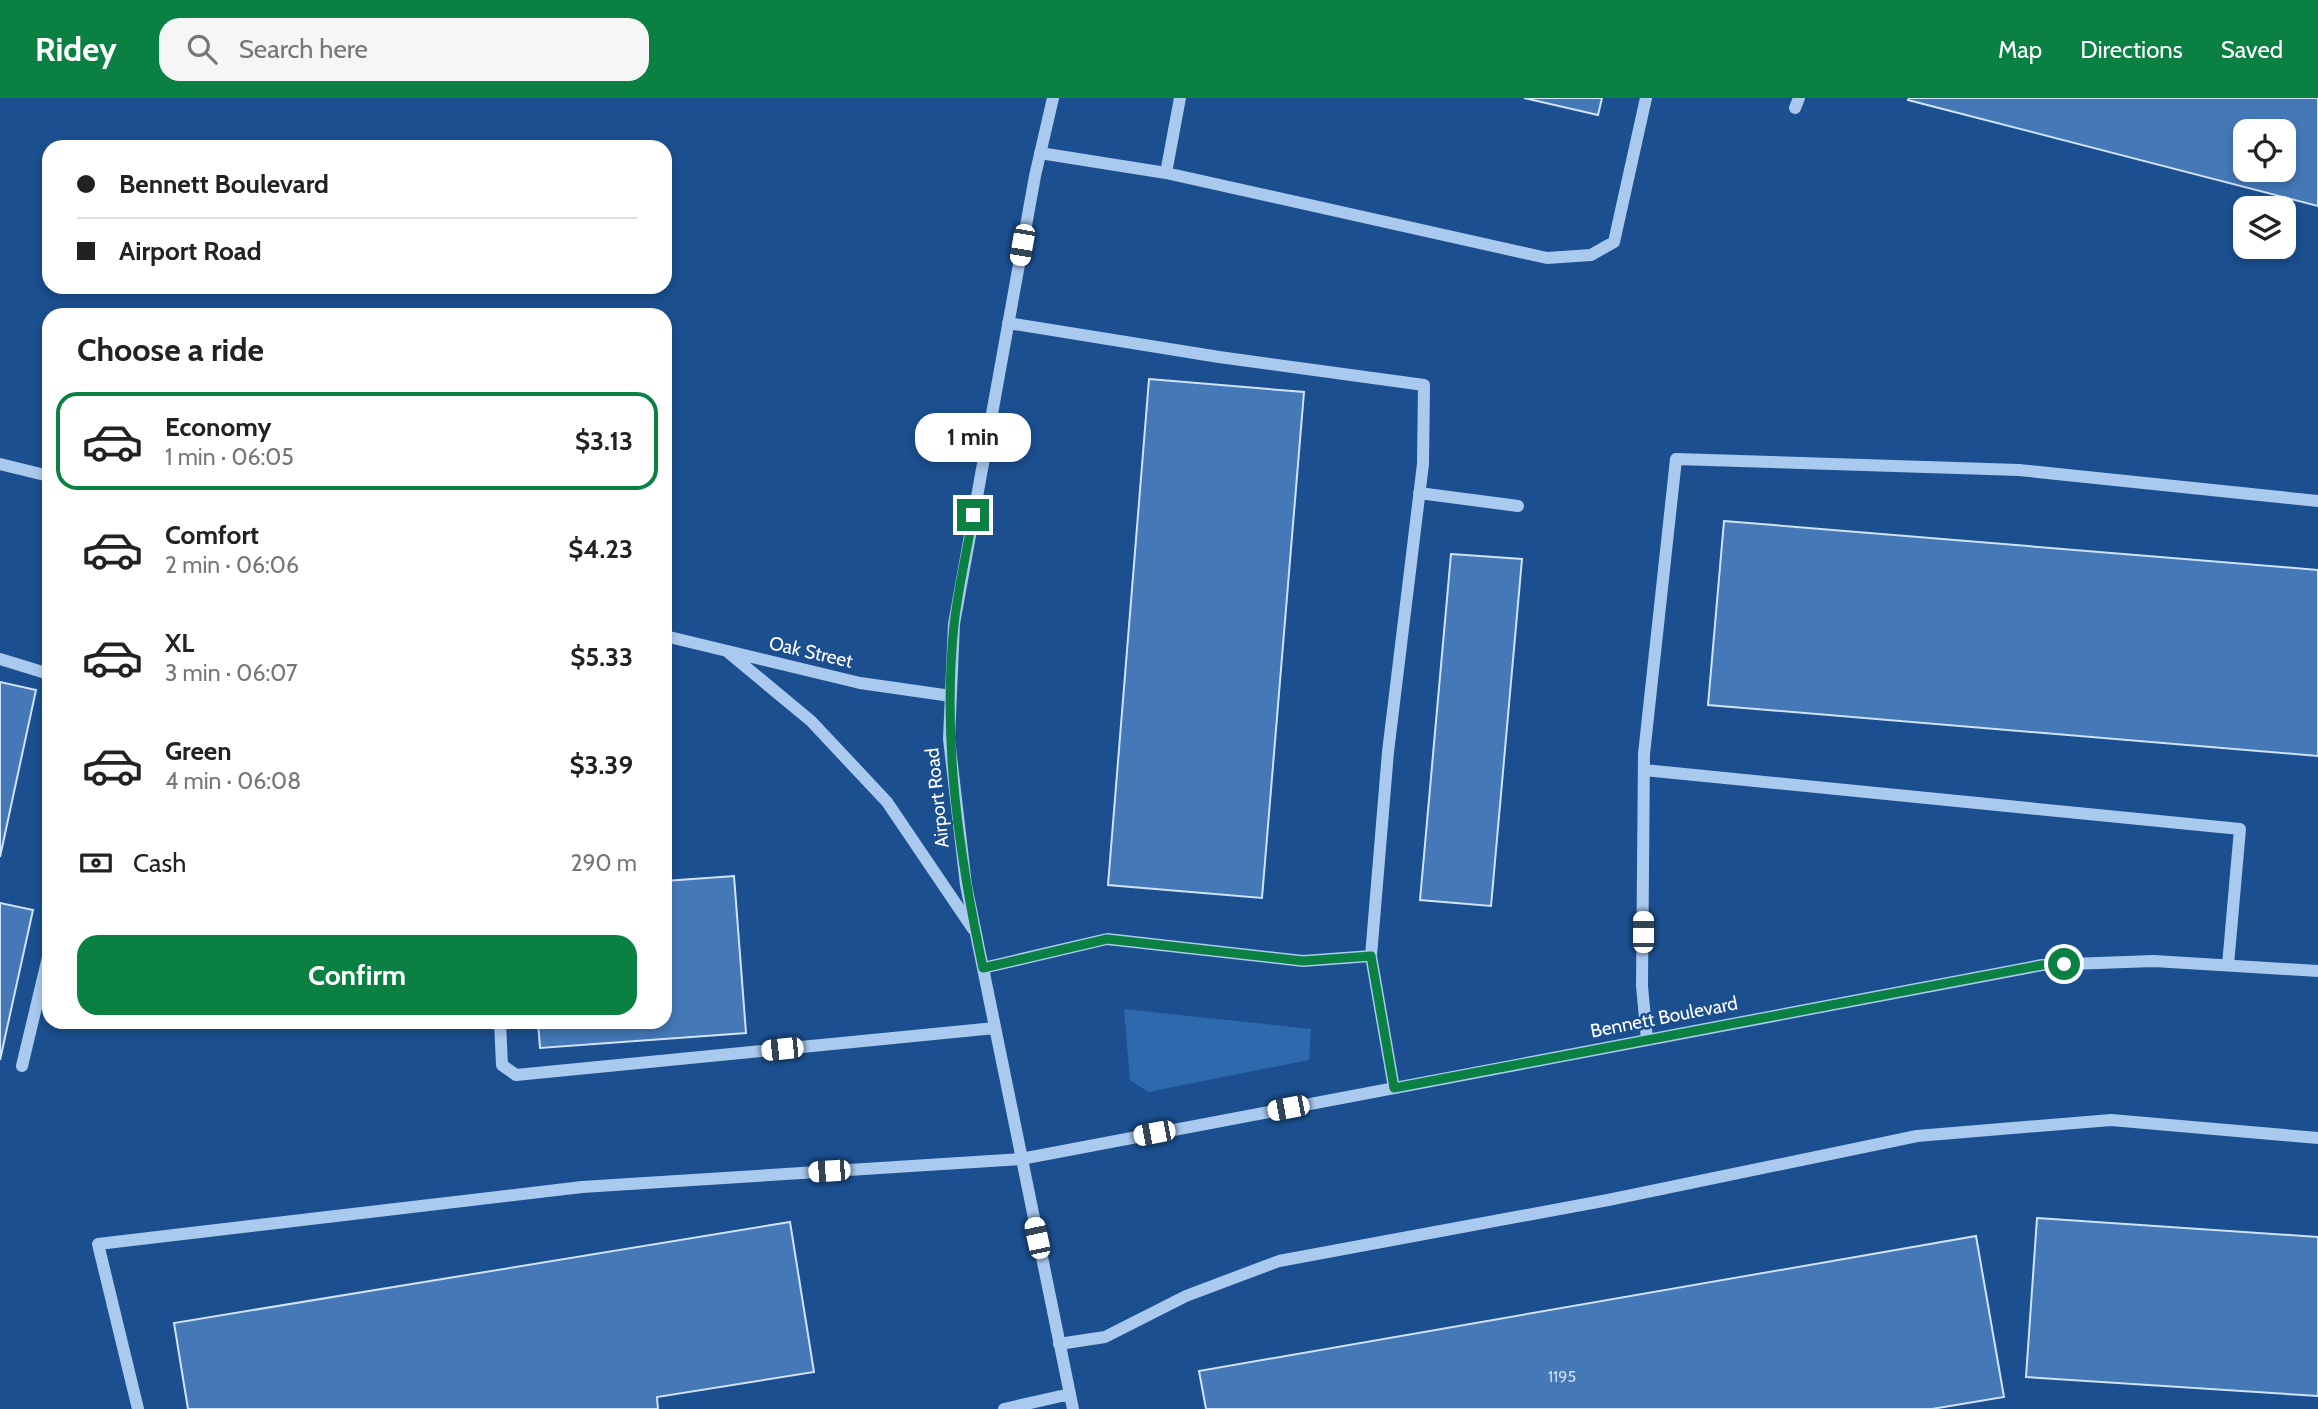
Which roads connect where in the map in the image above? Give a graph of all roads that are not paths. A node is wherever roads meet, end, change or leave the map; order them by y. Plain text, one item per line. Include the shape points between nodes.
1 (1053, 98) edge
2 (1180, 98) edge
3 (1646, 98) edge
4 (1040, 153) junction
5 (1166, 173) junction
6 (1008, 323) junction
7 (0, 464) edge
8 (42, 474) edge
9 (1419, 494) junction
10 (2318, 501) edge
11 (1518, 506) dead end
12 (672, 638) edge
13 (729, 653) junction
14 (0, 659) edge
15 (42, 672) edge
16 (951, 696) junction
17 (1644, 770) junction
18 (976, 934) junction
19 (1371, 956) junction
20 (2228, 965) junction
21 (983, 968) junction
22 (2318, 971) edge
23 (42, 983) edge
24 (995, 1028) junction
25 (500, 1029) edge
26 (1647, 1040) junction
27 (23, 1066) dead end
28 (1394, 1088) junction
29 (2318, 1138) edge
30 (1021, 1159) junction
31 (1059, 1344) junction
32 (1070, 1394) junction
33 (138, 1409) edge
34 (1004, 1409) edge
35 (1073, 1409) edge

1 - 4 street, Airport Road
2 - 5 street
3 - 5 street via 1614,242 1591,255 1547,258
4 - 5 street
4 - 6 street, Airport Road
6 - 9 street via 1424,385
6 - 16 street, Airport Road via 954,624
7 - 8 street
9 - 11 street
9 - 19 street via 1388,752
10 - 17 street via 2019,470 1675,459
12 - 13 street, Oak Street
13 - 16 street, Oak Street via 860,683
13 - 18 street via 811,721 887,802
14 - 15 street
16 - 18 street, Airport Road via 949,740
17 - 20 street via 2240,829
17 - 26 street via 1642,986
18 - 21 street, Airport Road
19 - 21 street via 1303,961 1107,939
19 - 28 street
20 - 22 street, Bennett Boulevard
20 - 26 street, Bennett Boulevard via 2154,961 2042,965
21 - 24 street, Airport Road
23 - 27 street
24 - 25 street via 516,1075 502,1065
24 - 30 street, Airport Road
26 - 28 street, Bennett Boulevard
28 - 30 street, Bennett Boulevard
29 - 31 street via 2111,1119 1917,1136 1279,1261 1186,1296 1105,1337
30 - 31 street, Airport Road
30 - 33 street, Bennett Boulevard via 582,1187 99,1244
31 - 32 street, Airport Road
32 - 34 street
32 - 35 street, Airport Road

